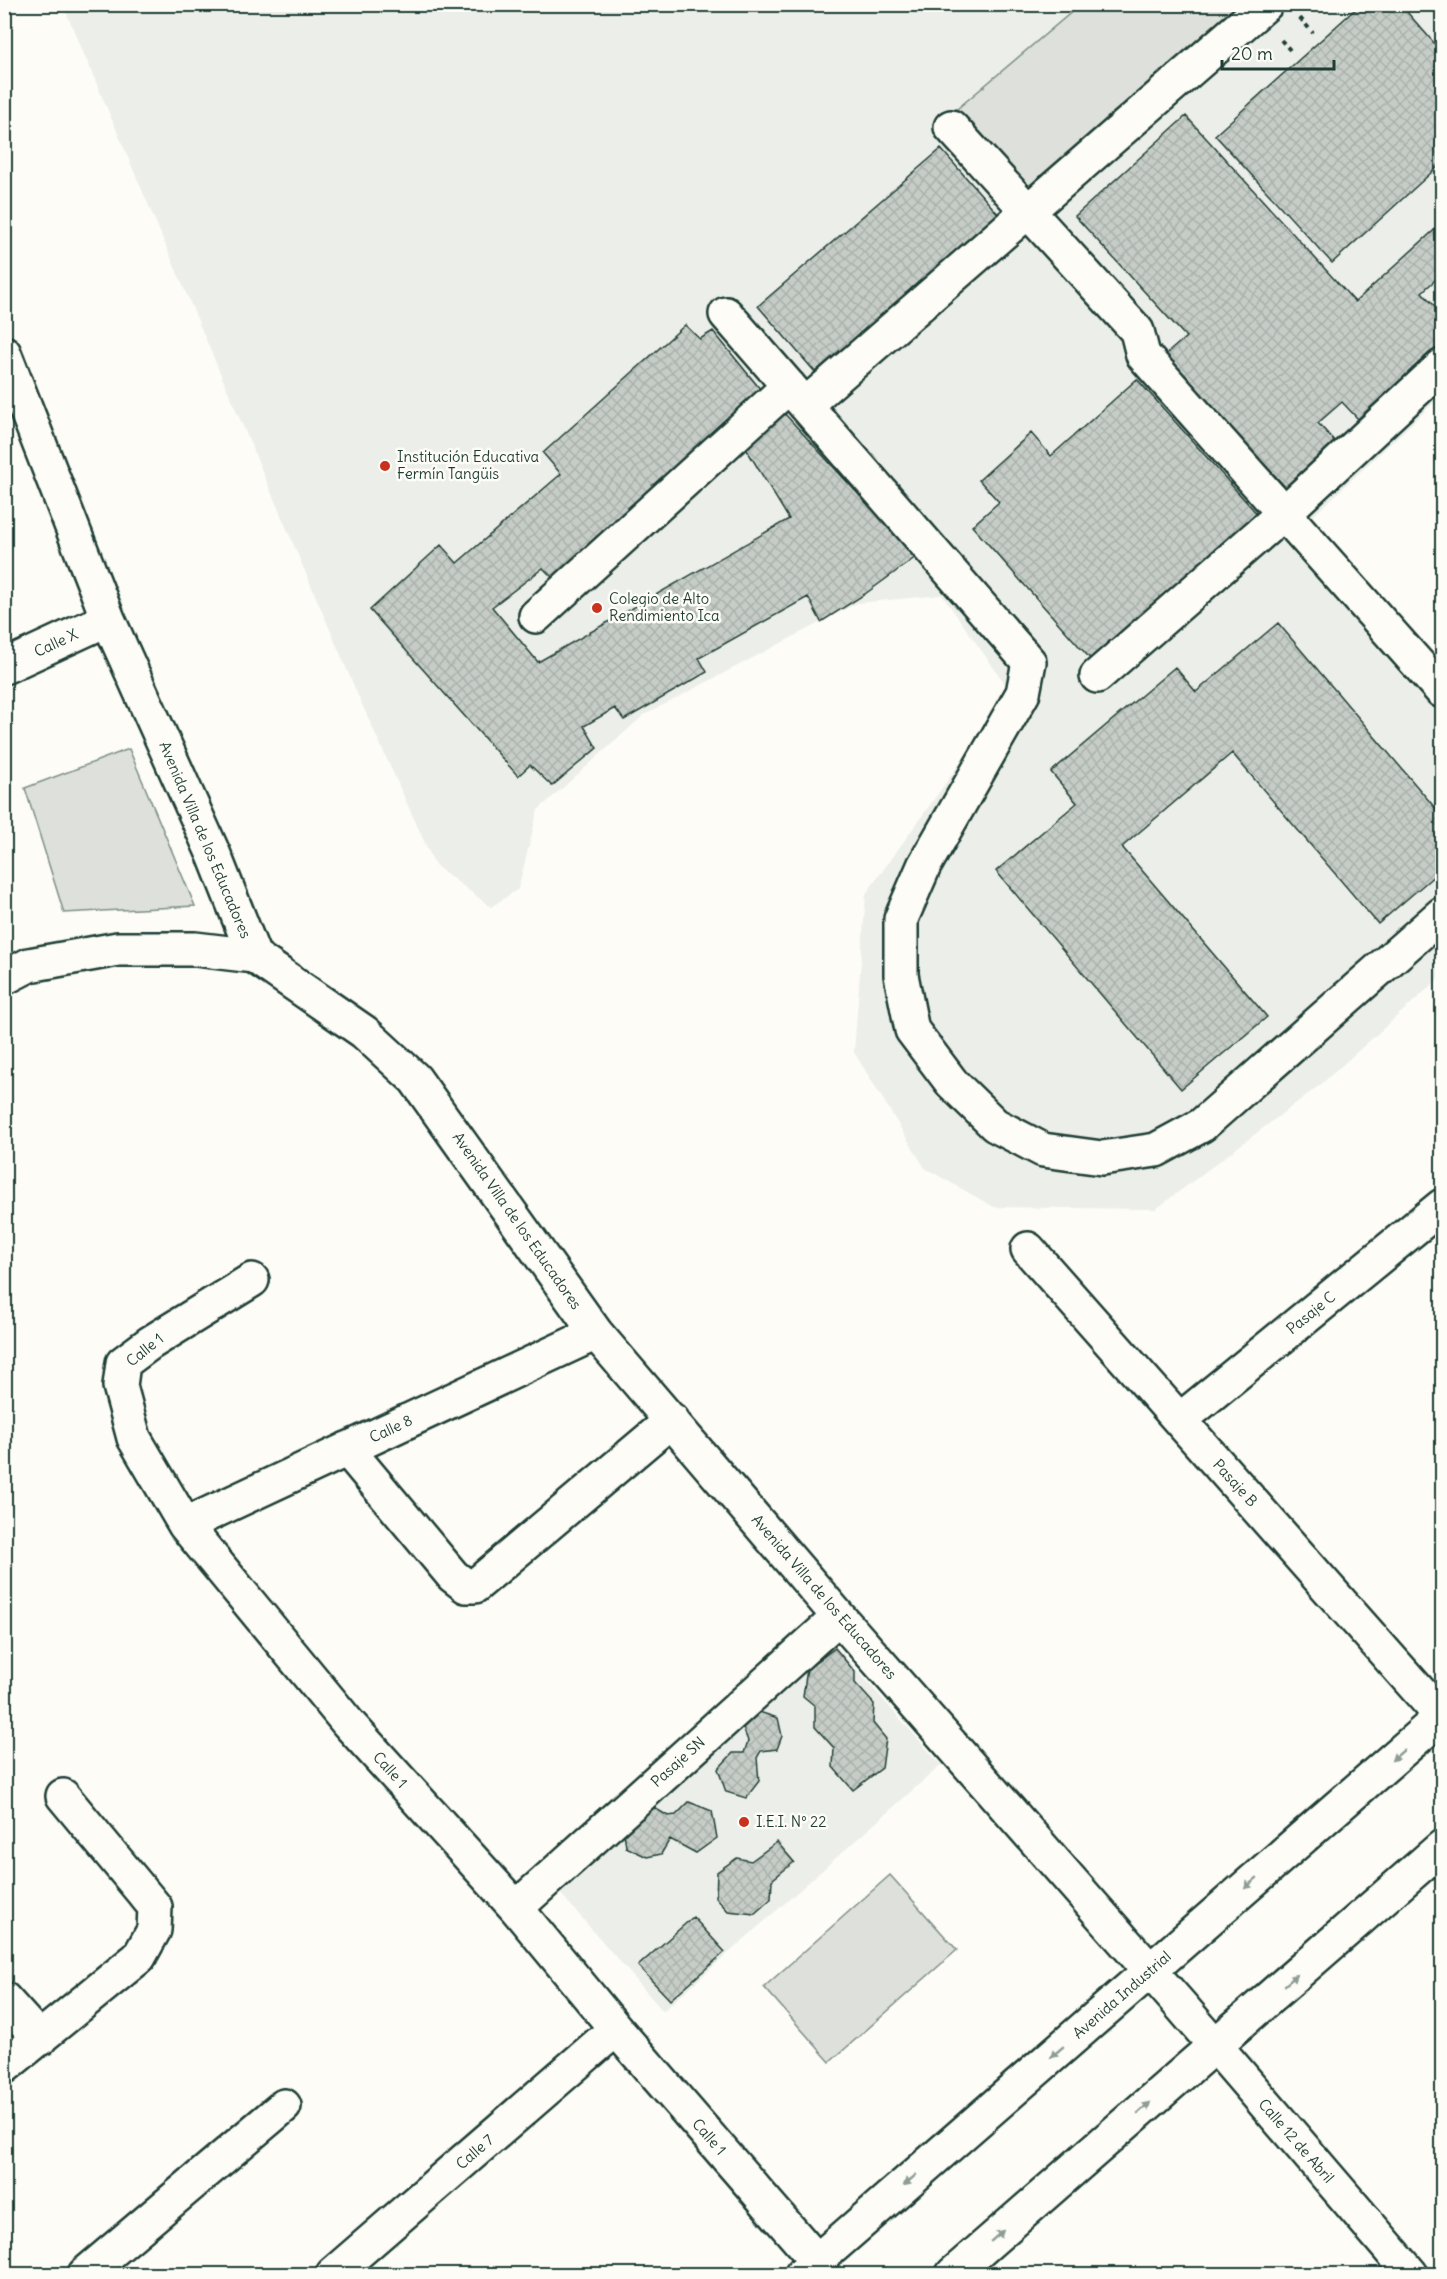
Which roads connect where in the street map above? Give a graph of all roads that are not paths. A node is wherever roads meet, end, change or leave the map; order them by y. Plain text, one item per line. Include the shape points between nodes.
1 (1266, 4) edge
2 (951, 127) dead end
3 (1028, 211) junction
4 (726, 314) dead end
5 (7, 365) edge
6 (1443, 366) edge
7 (797, 395) junction
8 (1285, 512) junction
9 (536, 616) dead end
10 (108, 619) junction
11 (4, 667) edge
12 (1097, 676) dead end
13 (1443, 690) edge
14 (1443, 914) edge
15 (254, 956) junction
16 (4, 978) edge
17 (1443, 1206) edge
18 (1028, 1249) dead end
19 (252, 1280) dead end
20 (596, 1332) junction
21 (672, 1420) junction
22 (1180, 1420) junction
23 (347, 1449) junction
24 (185, 1525) junction
25 (839, 1617) junction
26 (1442, 1717) edge
27 (63, 1796) dead end
28 (1443, 1847) edge
29 (516, 1908) junction
30 (1150, 1971) junction
31 (4, 1999) edge
32 (1182, 2007) joint
33 (616, 2029) junction
34 (40, 2039) junction
35 (1214, 2046) junction
36 (4, 2067) edge
37 (284, 2106) dead end
38 (810, 2268) edge
39 (85, 2274) edge
40 (333, 2274) edge
41 (953, 2274) edge
42 (1411, 2274) edge

1 - 3 street
2 - 3 street
3 - 7 street
3 - 8 street via 1137,331 1143,355
4 - 7 street
5 - 10 street, Avenida Villa de los Educadores
6 - 8 street
7 - 9 street
7 - 14 street via 1029,662 1023,693 924,866 901,919 901,975 912,1030 952,1083 995,1125 1043,1150 1102,1158 1156,1150 1202,1125
8 - 12 street
8 - 13 street
10 - 11 street, Calle X
10 - 15 street, Avenida Villa de los Educadores via 214,855
15 - 16 street via 118,949 29,965
15 - 20 street, Avenida Villa de los Educadores via 364,1032 415,1079
17 - 22 street, Pasaje C
18 - 22 street, Pasaje B
19 - 24 street, Calle 1 via 123,1364 120,1386 134,1438
20 - 21 street, Avenida Villa de los Educadores
20 - 23 street, Calle 8
21 - 23 street via 475,1586 466,1586 453,1576
21 - 25 street, Avenida Villa de los Educadores
22 - 26 street, Pasaje B
23 - 24 street, Calle 8
24 - 29 street, Calle 1 via 348,1723
25 - 29 street, Pasaje SN
25 - 30 street, Avenida Villa de los Educadores
26 -> 30 street, Avenida Industrial
27 - 34 street via 155,1907 154,1930 139,1957
35 -> 28 street
29 - 33 street, Calle 1
30 - 32 street, Avenida Villa de los Educadores
30 -> 38 street, Avenida Industrial
31 - 34 street
32 - 35 street, Calle 12 de Abril
33 - 38 street, Calle 1
33 - 40 street, Calle 7
34 - 36 street
41 -> 35 street
35 - 42 street, Calle 12 de Abril
37 - 39 street

